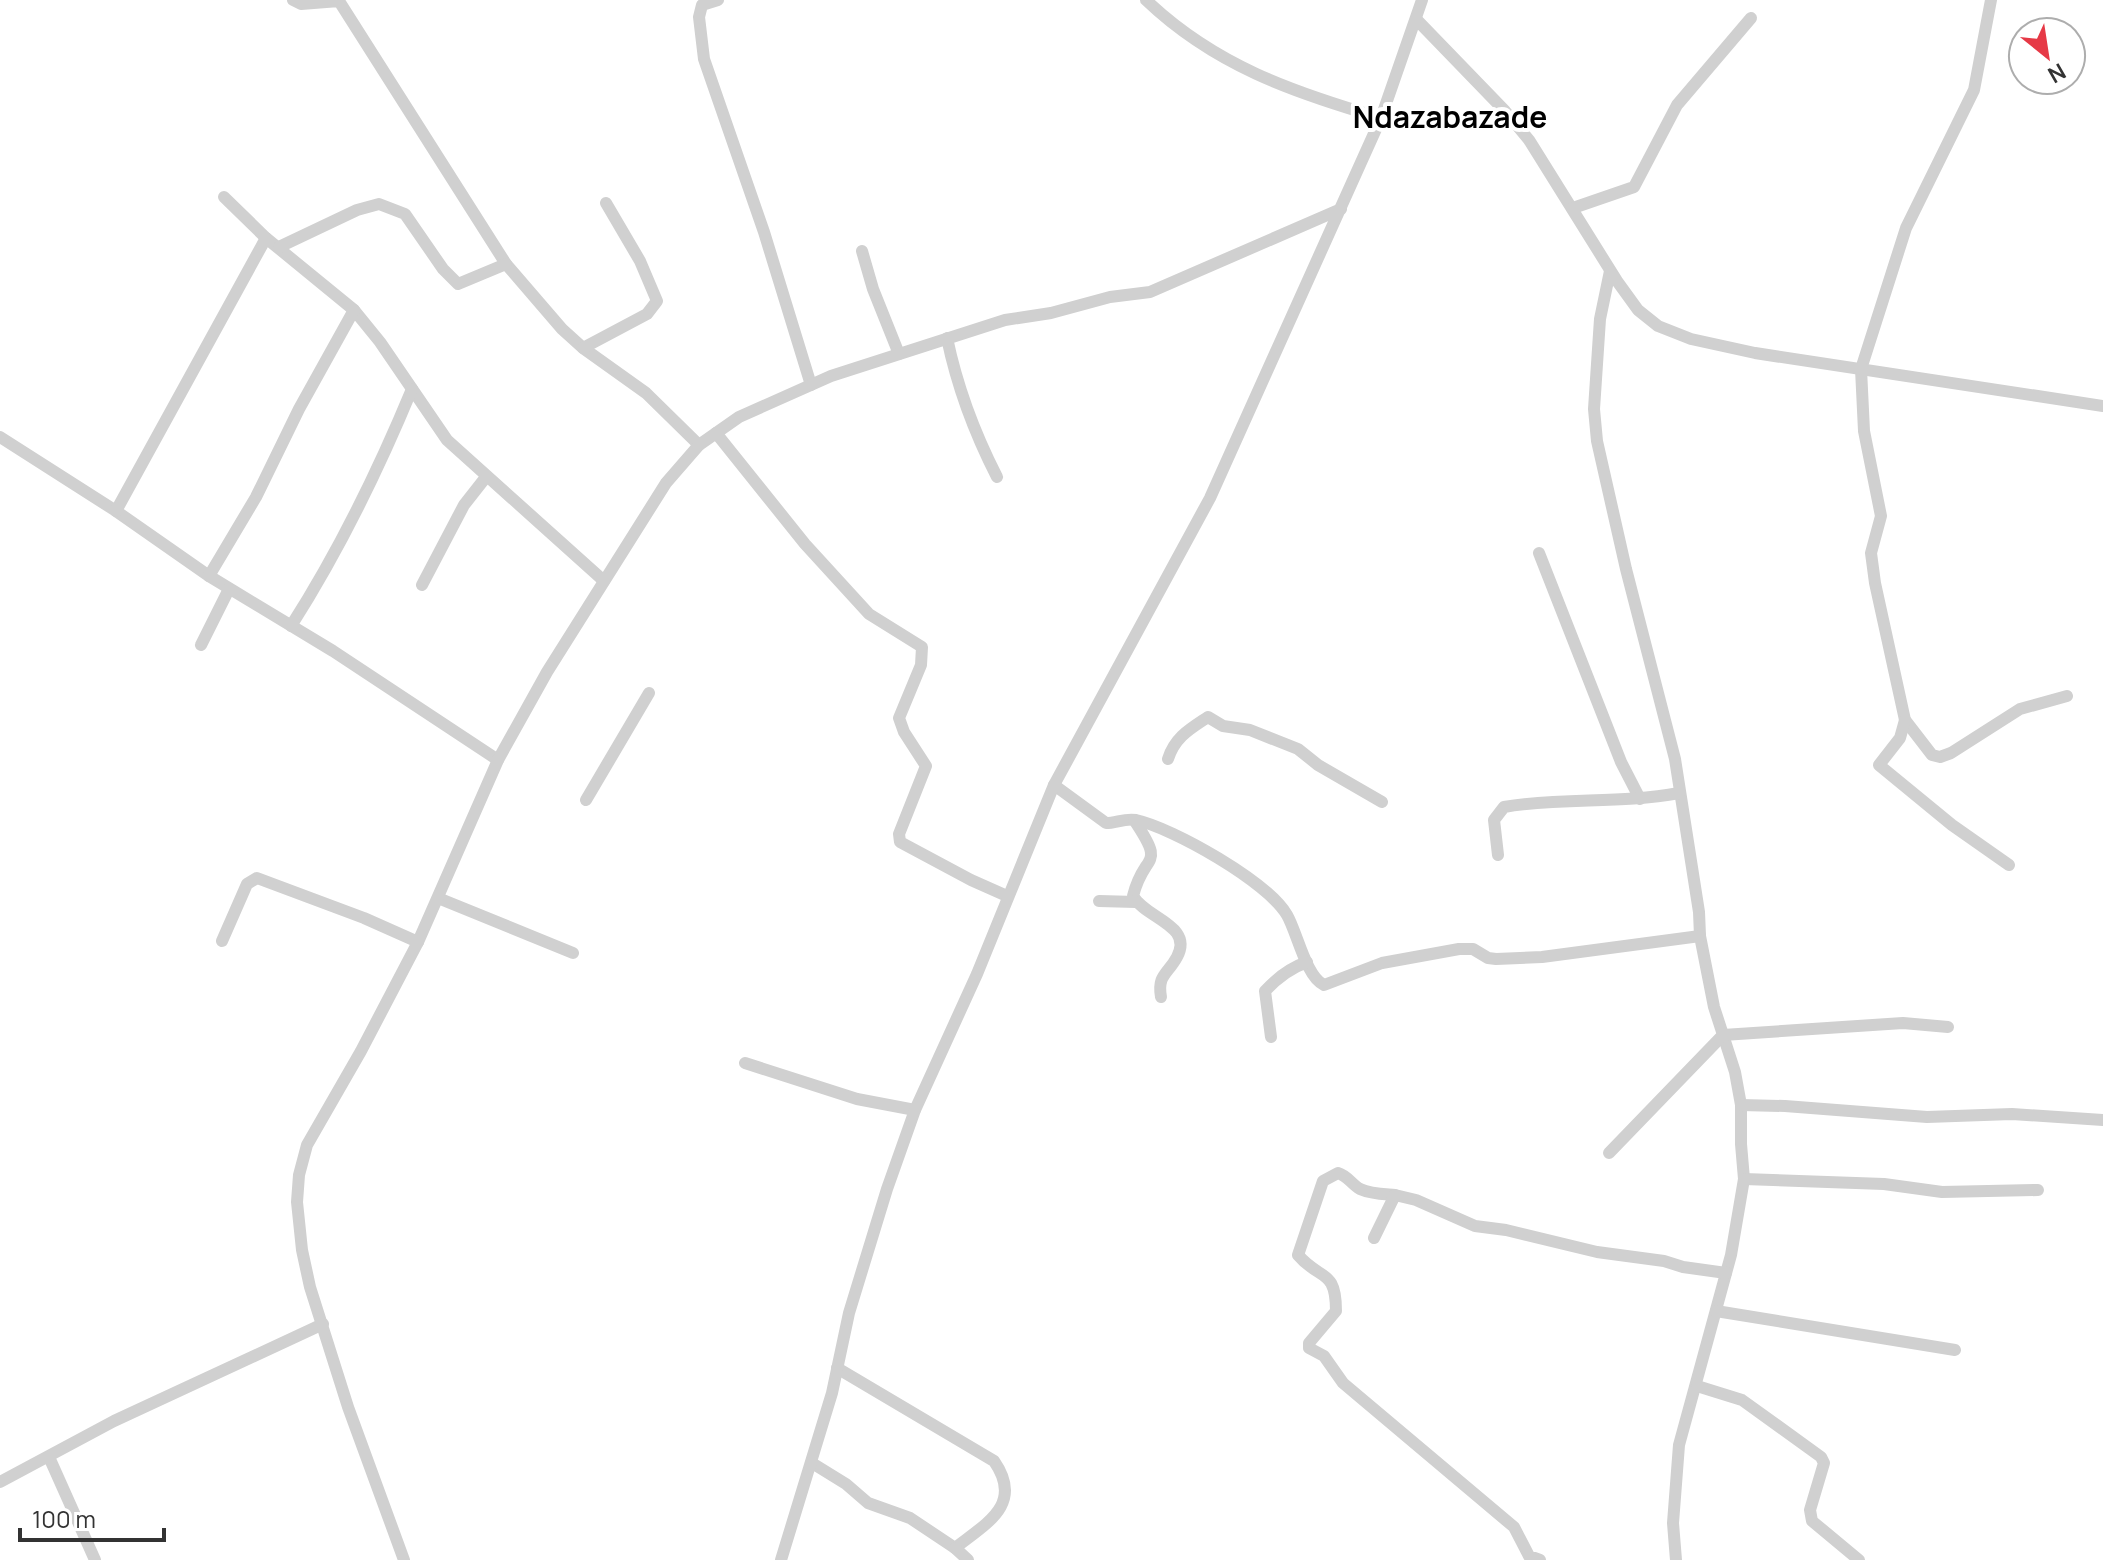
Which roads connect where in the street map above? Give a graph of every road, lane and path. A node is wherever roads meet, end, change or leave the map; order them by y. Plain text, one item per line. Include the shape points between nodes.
1 (293, 0) edge
2 (718, 0) edge
3 (1146, 0) edge
4 (1422, 0) edge
5 (1991, 0) edge
6 (1751, 18) dead end
7 (1416, 19) junction
8 (1381, 118) junction
9 (224, 197) dead end
10 (606, 203) dead end
11 (1573, 208) junction
12 (1341, 209) junction
13 (266, 238) junction
14 (279, 247) junction
15 (862, 251) dead end
16 (506, 264) junction
17 (1610, 271) junction
18 (354, 310) junction
19 (947, 338) junction
20 (583, 348) junction
21 (899, 354) junction
22 (1861, 369) junction
23 (811, 385) junction
24 (412, 389) junction
25 (2103, 406) edge
26 (716, 433) junction
27 (0, 437) edge
28 (699, 445) junction
29 (486, 477) junction
30 (997, 477) dead end
31 (116, 511) junction
32 (1539, 553) dead end
33 (209, 576) junction
34 (604, 581) junction
35 (422, 585) dead end
36 (229, 589) junction
37 (291, 626) junction
38 (201, 645) dead end
39 (649, 693) dead end
40 (2067, 696) dead end
41 (1905, 720) junction
42 (1168, 759) dead end
43 (498, 760) junction
44 (1054, 785) junction
45 (1679, 793) junction
46 (1640, 799) junction
47 (586, 800) dead end
48 (1382, 802) dead end
49 (1134, 820) junction
50 (1169, 831) junction
51 (1153, 850) junction
52 (1498, 855) dead end
53 (2009, 865) dead end
54 (1007, 896) junction
55 (438, 898) junction
56 (1099, 901) dead end
57 (1136, 902) junction
58 (1700, 936) junction
59 (222, 941) dead end
60 (418, 942) junction
61 (573, 953) dead end
62 (1307, 962) junction
63 (1161, 997) dead end
64 (1948, 1027) dead end
65 (1723, 1035) junction
66 (1271, 1037) dead end
67 (745, 1063) dead end
68 (1741, 1105) junction
69 (915, 1110) junction
70 (2103, 1120) edge
71 (1609, 1153) dead end
72 (1744, 1179) junction
73 (2038, 1190) dead end
74 (1395, 1195) junction
75 (1374, 1238) dead end
76 (1726, 1273) junction
77 (1716, 1311) junction
78 (323, 1324) junction
79 (1955, 1350) dead end
80 (837, 1368) junction
81 (1697, 1386) junction
82 (49, 1457) junction
83 (812, 1463) junction
84 (0, 1482) edge
85 (955, 1548) junction
86 (1530, 1559) edge
87 (95, 1560) edge
88 (404, 1560) edge
89 (781, 1560) edge
90 (968, 1560) edge
91 (1676, 1560) edge
92 (1859, 1560) edge

1 - 16 street via 339,1
2 - 23 street via 702,5 699,17 704,59
3 - 8 street via 1193,40 1241,68 1307,97
4 - 7 street
5 - 22 street via 1974,90 1906,228
6 - 11 street via 1677,105 1634,187
7 - 8 street
7 - 11 street via 1513,120
8 - 12 street
9 - 13 street
10 - 20 street via 657,301 647,314
11 - 17 street
12 - 19 street via 1150,292 1005,320
12 - 44 street via 1210,498
13 - 14 street
13 - 31 street
14 - 16 street via 379,204 405,214 458,284
14 - 18 street
15 - 21 street
16 - 20 street
17 - 22 street via 1638,310 1658,326 1691,339
17 - 45 street via 1598,344 1597,441
18 - 24 street
18 - 33 street
19 - 21 street
19 - 30 street via 974,426
20 - 28 street via 646,393
21 - 23 street
22 - 25 street
22 - 41 street via 1864,431 1881,516 1871,553
23 - 26 street
24 - 29 street via 447,440
24 - 37 street via 364,495
26 - 28 street
26 - 54 street via 869,614 922,647 921,665 899,718 926,766 900,842
27 - 31 street
28 - 34 street via 666,483
29 - 34 street
29 - 35 street via 464,505
31 - 33 street
32 - 46 street
33 - 36 street
34 - 43 street
36 - 37 street
36 - 38 street
37 - 43 street
39 - 47 street
40 - 41 street via 2020,709 1940,757 1932,755
41 - 53 street via 1900,738 1879,765
42 - 48 street via 1183,733 1208,717 1298,749
43 - 55 street
44 - 49 street via 1106,823
44 - 54 street
45 - 46 street
45 - 58 street
46 - 52 street via 1504,807 1494,820
49 - 50 street
49 - 51 street
50 - 51 street
50 - 62 street via 1270,895 1287,915
51 - 57 street via 1135,886
54 - 69 street
55 - 60 street
55 - 61 street
56 - 57 street
57 - 63 street via 1182,939 1159,985
58 - 62 street via 1542,957 1496,959 1459,949 1397,959 1324,985
58 - 65 street
59 - 60 street via 247,884 257,878
60 - 78 street via 307,1145 299,1175 302,1250
62 - 66 street via 1265,991
64 - 65 street via 1903,1023
65 - 68 street
65 - 71 street
67 - 69 street via 857,1099
68 - 70 street via 1927,1117 2012,1114
68 - 72 street
69 - 80 street via 849,1313
72 - 73 street via 1884,1184 1942,1192
72 - 76 street
74 - 75 street
74 - 76 street via 1475,1226
74 - 86 street via 1358,1188 1338,1173 1323,1181 1298,1255 1325,1275 1336,1291 1336,1311 1309,1348 1324,1356 1343,1383 1514,1527
76 - 77 street
77 - 79 street
77 - 81 street
78 - 82 street via 114,1421
78 - 88 street
80 - 83 street
80 - 85 street via 994,1461 1004,1476 1002,1507
81 - 91 street via 1679,1445
81 - 92 street via 1742,1400 1821,1457 1812,1521
82 - 84 street
82 - 87 street
83 - 85 street via 868,1503 910,1518
83 - 89 street
85 - 90 street

